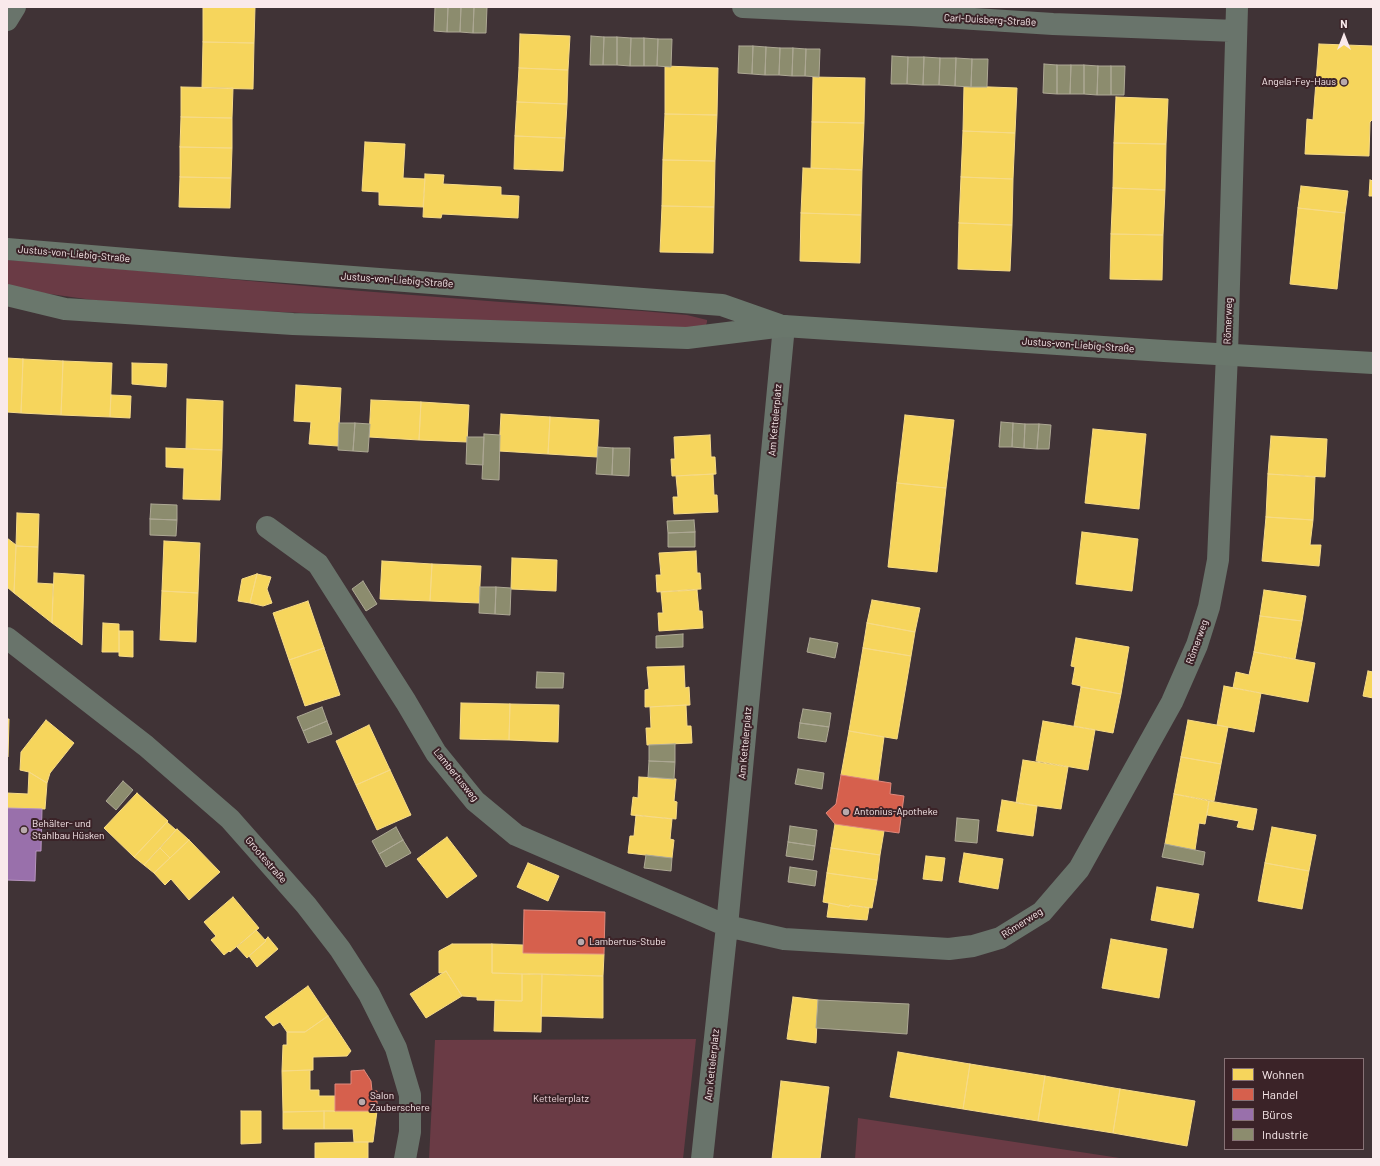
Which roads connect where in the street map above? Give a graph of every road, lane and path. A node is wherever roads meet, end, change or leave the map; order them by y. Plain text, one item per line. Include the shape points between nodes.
1 (15, 7) edge
2 (743, 7) edge
3 (1237, 7) edge
4 (7, 20) edge
5 (1236, 31) junction
6 (7, 249) edge
7 (7, 295) edge
8 (784, 326) junction
9 (1227, 354) junction
10 (1373, 362) edge
11 (267, 527) dead end
12 (7, 638) edge
13 (727, 926) junction
14 (405, 1159) edge
15 (702, 1159) edge

1 - 4 street
2 - 5 street, Carl-Duisberg-Straße
3 - 5 street, Römerweg
5 - 9 street, Römerweg
6 - 8 main road, Justus-von-Liebig-Straße via 722,305
7 - 8 main road, Justus-von-Liebig-Straße via 66,309 293,324 687,338
8 - 9 main road, Justus-von-Liebig-Straße
8 - 13 street, Am Kettelerplatz
9 - 10 main road, Justus-von-Liebig-Straße
9 - 13 street, Römerweg via 1218,560 1209,607 1197,646 1172,702 1083,862 1042,912 1000,938 973,946 949,949 784,939
11 - 13 street, Lambertusweg via 318,564 436,753 475,801 516,835
12 - 14 street, Grootestraße via 146,746 230,819 306,905 340,949 369,994 396,1048 410,1095 410,1132
13 - 15 street, Am Kettelerplatz

